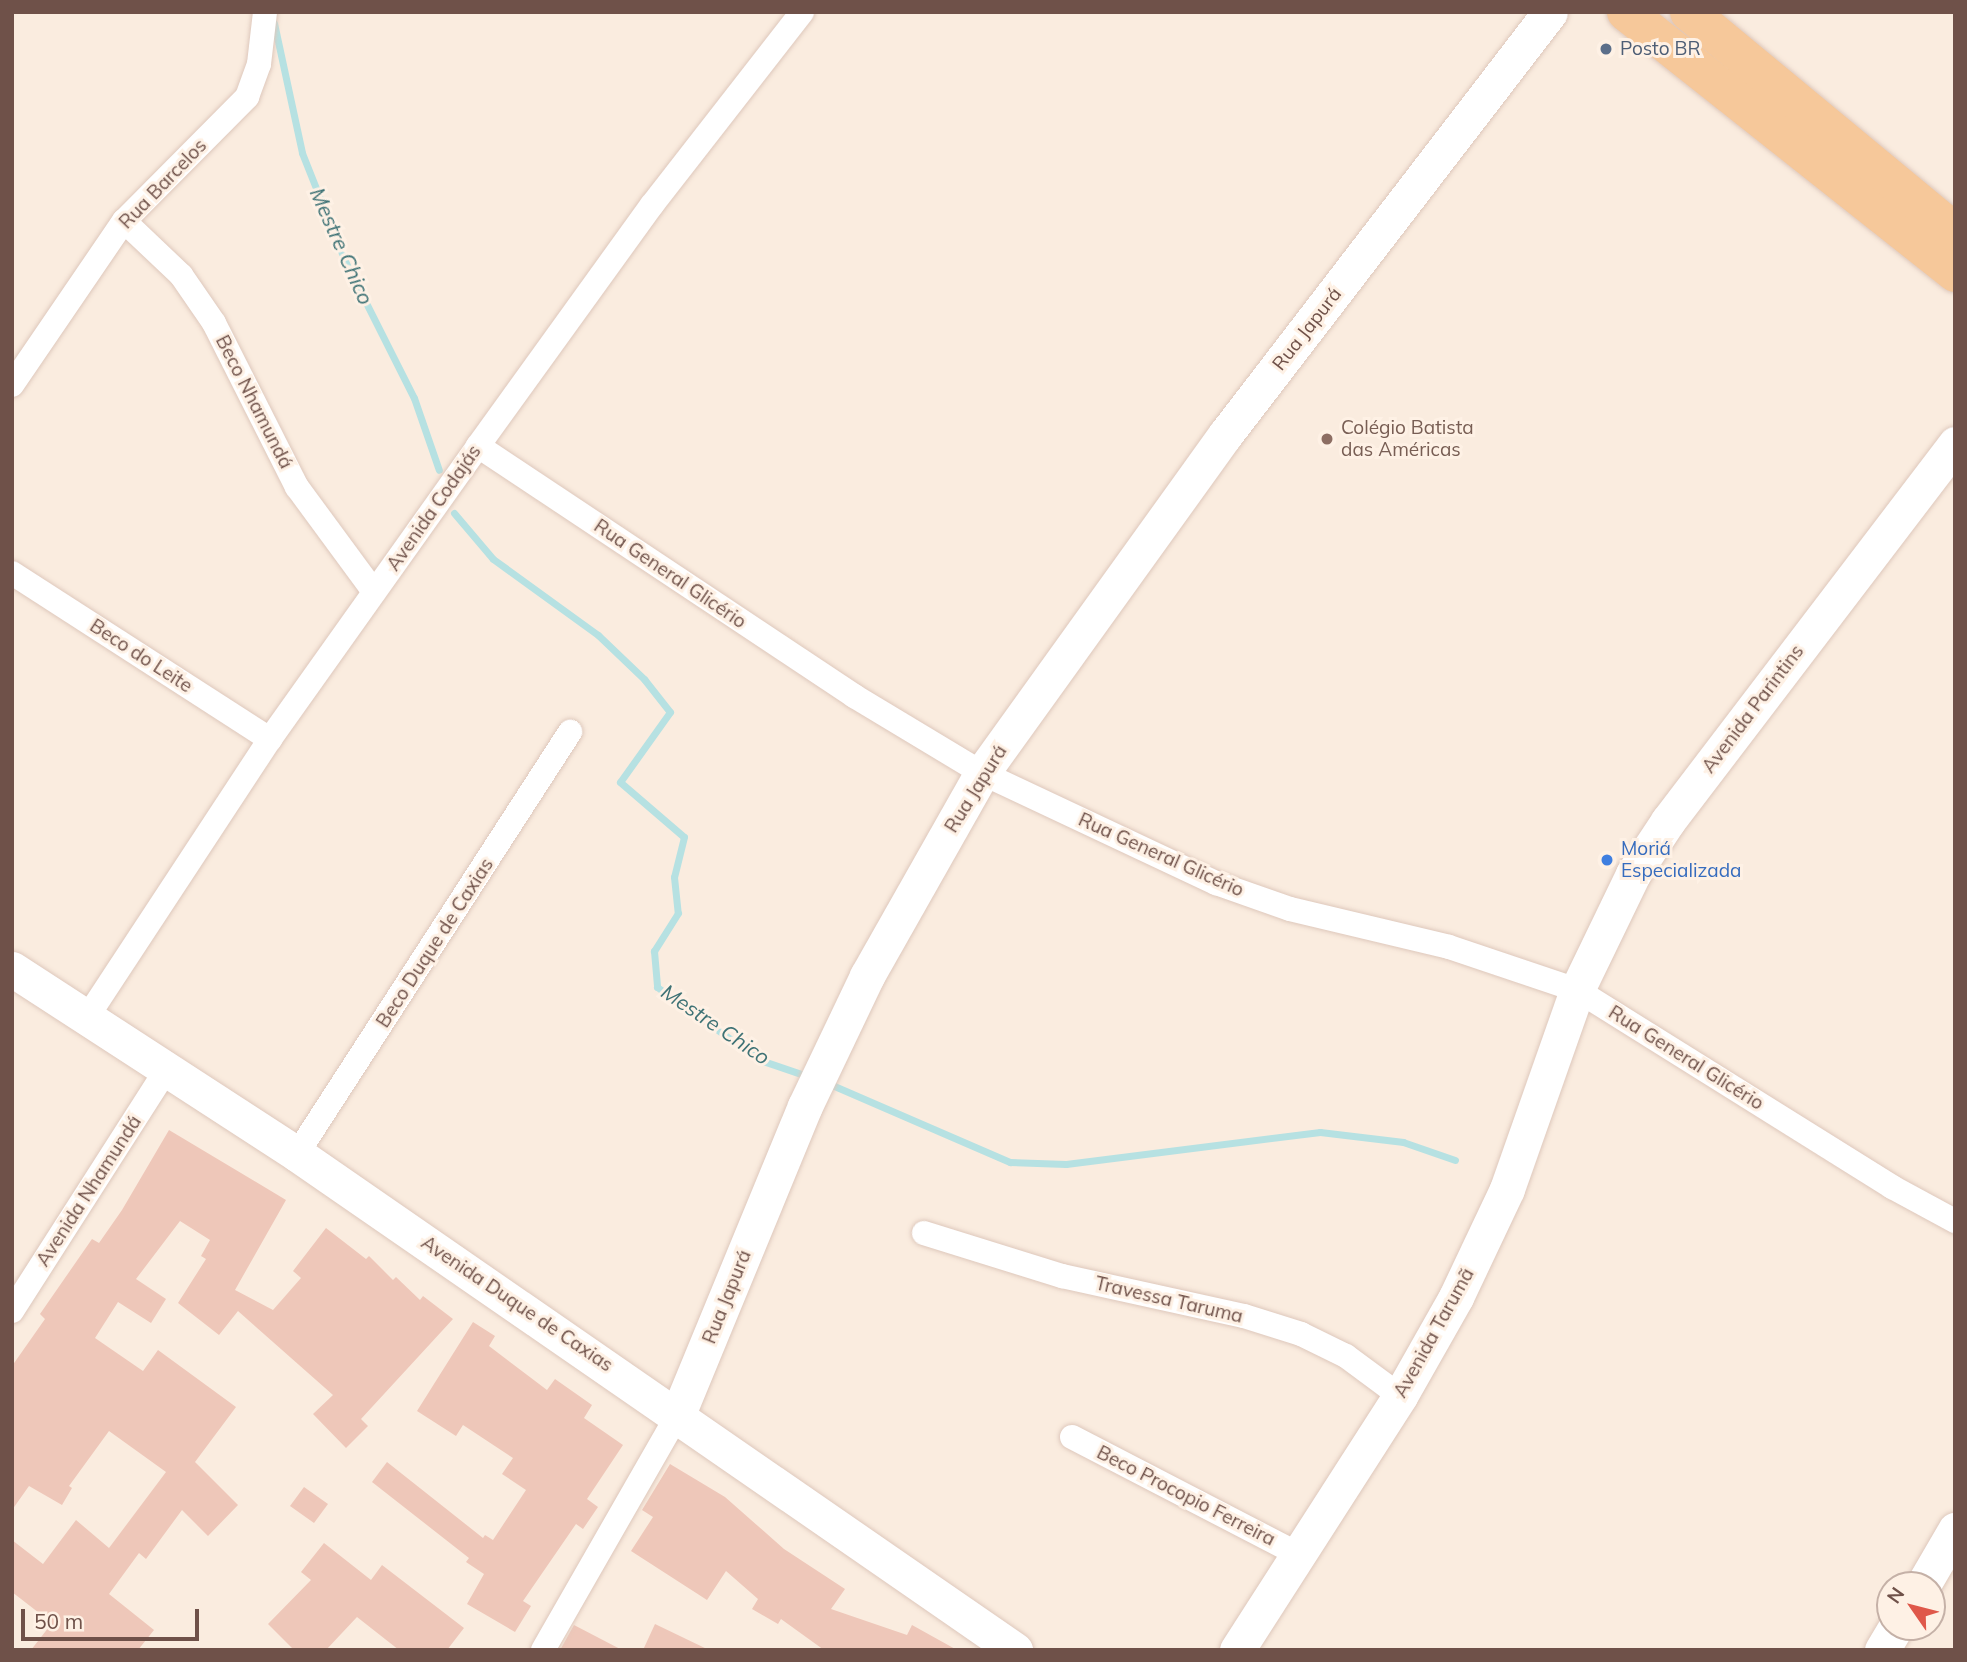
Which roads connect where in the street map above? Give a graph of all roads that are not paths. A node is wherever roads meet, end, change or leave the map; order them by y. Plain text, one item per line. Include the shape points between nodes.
1 (265, 12) edge
2 (802, 12) edge
3 (1550, 12) edge
4 (1626, 12) edge
5 (1689, 12) edge
6 (124, 221) junction
7 (1955, 232) edge
8 (1955, 273) edge
9 (12, 385) edge
10 (1955, 444) edge
11 (478, 446) junction
12 (12, 573) edge
13 (374, 592) junction
14 (570, 732) dead end
15 (270, 739) junction
16 (982, 773) junction
17 (12, 969) edge
18 (1577, 990) junction
19 (86, 1019) junction
20 (165, 1072) junction
21 (297, 1154) junction
22 (1955, 1221) edge
23 (924, 1233) dead end
24 (16, 1298) edge
25 (1401, 1396) junction
26 (678, 1414) junction
27 (1072, 1437) dead end
28 (1955, 1530) edge
29 (1300, 1555) junction
30 (1931, 1571) edge
31 (543, 1650) edge
32 (1015, 1650) edge
33 (1237, 1650) edge

1 - 6 street, Rua Barcelos via 259,64 247,97
2 - 11 street, Avenida Codajás via 652,205
3 - 16 street, Rua Japurá via 1225,435
4 - 8 main road
5 - 7 main road
6 - 9 street, Rua Barcelos
6 - 13 street, Beco Nhamundá via 181,275 214,323 297,487
10 - 18 street, Avenida Parintins via 1668,821 1628,884
11 - 13 street, Avenida Codajás
11 - 16 street, Rua General Glicério via 854,696
12 - 15 street, Beco do Leite
13 - 15 street, Avenida Codajás
14 - 21 street, Beco Duque de Caxias
15 - 19 street, Avenida Codajás
16 - 18 street, Rua General Glicério via 1216,883 1290,909 1543,975
16 - 26 street, Rua Japurá via 867,976 805,1106
17 - 19 street, Avenida Duque de Caxias
18 - 22 street, Rua General Glicério via 1892,1187
18 - 25 street, Avenida Tarumã via 1507,1189 1456,1297
19 - 20 street, Avenida Duque de Caxias
20 - 21 street, Avenida Duque de Caxias
20 - 24 street, Avenida Nhamundá
21 - 26 street, Avenida Duque de Caxias
23 - 25 street, Travessa Taruma via 1062,1276 1244,1316 1301,1334 1346,1356
25 - 29 street, Avenida Tarumã
26 - 31 street, Rua Japurá
26 - 32 street, Avenida Duque de Caxias
27 - 29 street, Beco Procopio Ferreira
28 - 30 street
29 - 33 street, Avenida Tarumã

